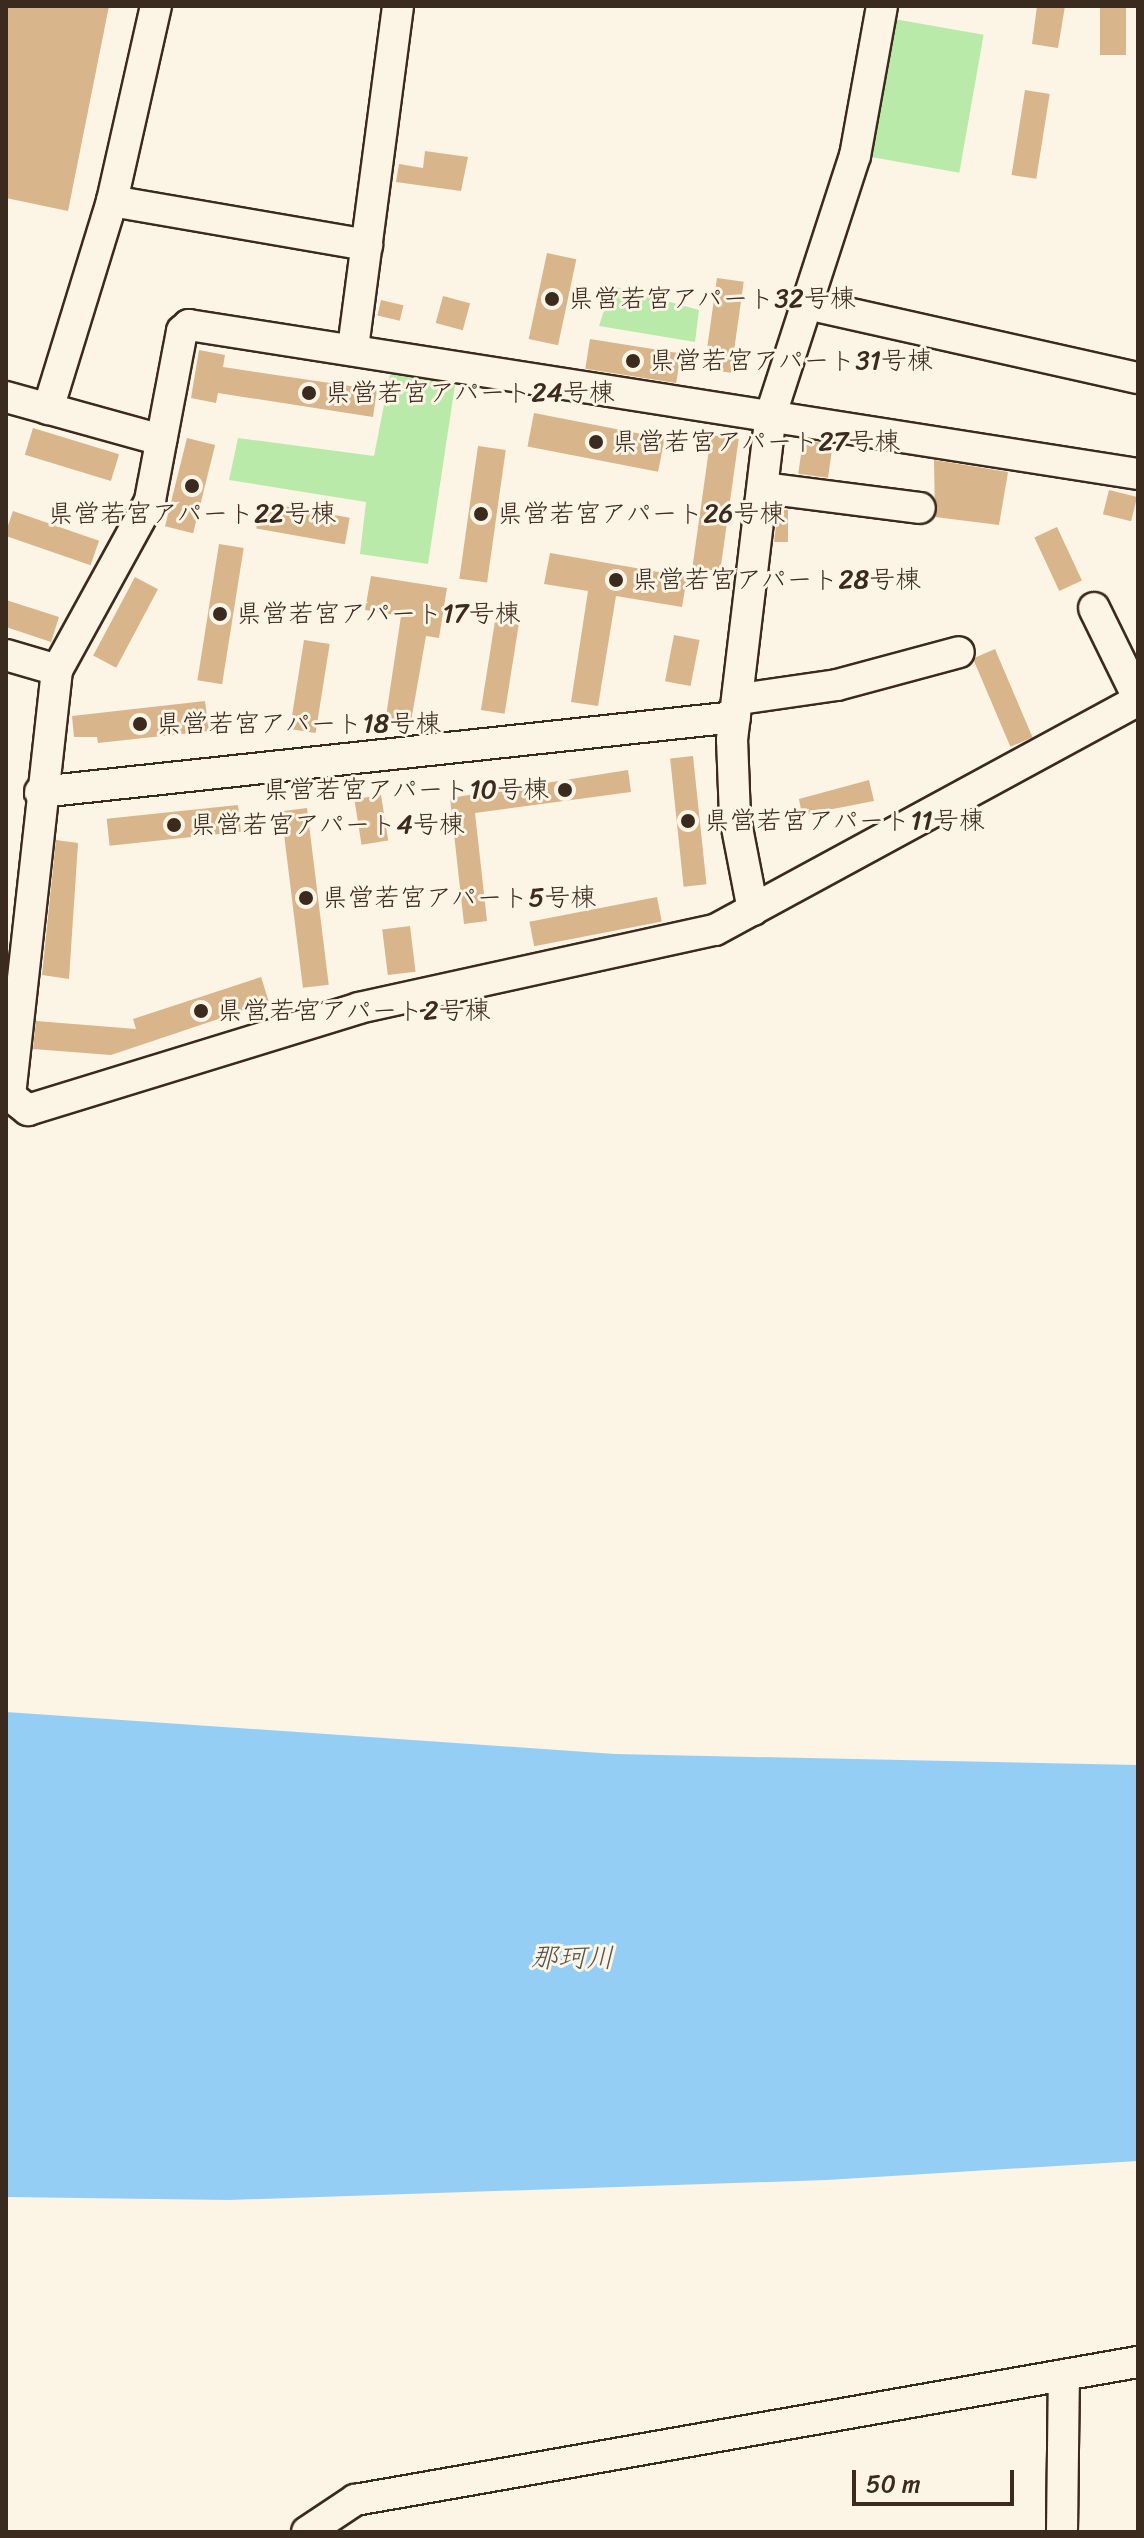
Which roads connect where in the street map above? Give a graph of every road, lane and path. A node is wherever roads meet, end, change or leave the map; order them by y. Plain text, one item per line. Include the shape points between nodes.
1 (156, 6) edge
2 (398, 6) edge
3 (882, 6) edge
4 (112, 201) junction
5 (367, 245) junction
6 (802, 303) junction
7 (353, 348) junction
8 (1138, 378) edge
9 (6, 397) edge
10 (48, 409) junction
11 (771, 414) junction
12 (161, 440) junction
13 (1138, 474) edge
14 (764, 488) junction
15 (920, 508) dead end
16 (1094, 608) dead end
17 (959, 652) dead end
18 (6, 655) edge
19 (57, 670) junction
20 (1138, 699) edge
21 (738, 708) junction
22 (40, 792) junction
23 (753, 910) junction
24 (17, 1118) edge
25 (1138, 2362) edge
26 (1064, 2375) junction
27 (307, 2532) edge
28 (1062, 2532) edge

1 - 4 street
2 - 5 street
3 - 6 street via 855,156
4 - 5 street
4 - 10 street
5 - 7 street
6 - 8 street
6 - 11 street
7 - 11 street
7 - 12 street via 189,325 182,331
9 - 10 street
10 - 12 street
11 - 13 street
11 - 14 street
12 - 19 street via 150,501
14 - 15 street
14 - 21 street
16 - 20 street
17 - 21 street
18 - 19 street
19 - 22 street
20 - 23 street
21 - 22 street
21 - 23 street via 735,817
22 - 24 street via 10,1096
23 - 24 street via 715,930 359,1008
25 - 26 street
26 - 27 street via 355,2500
26 - 28 street

